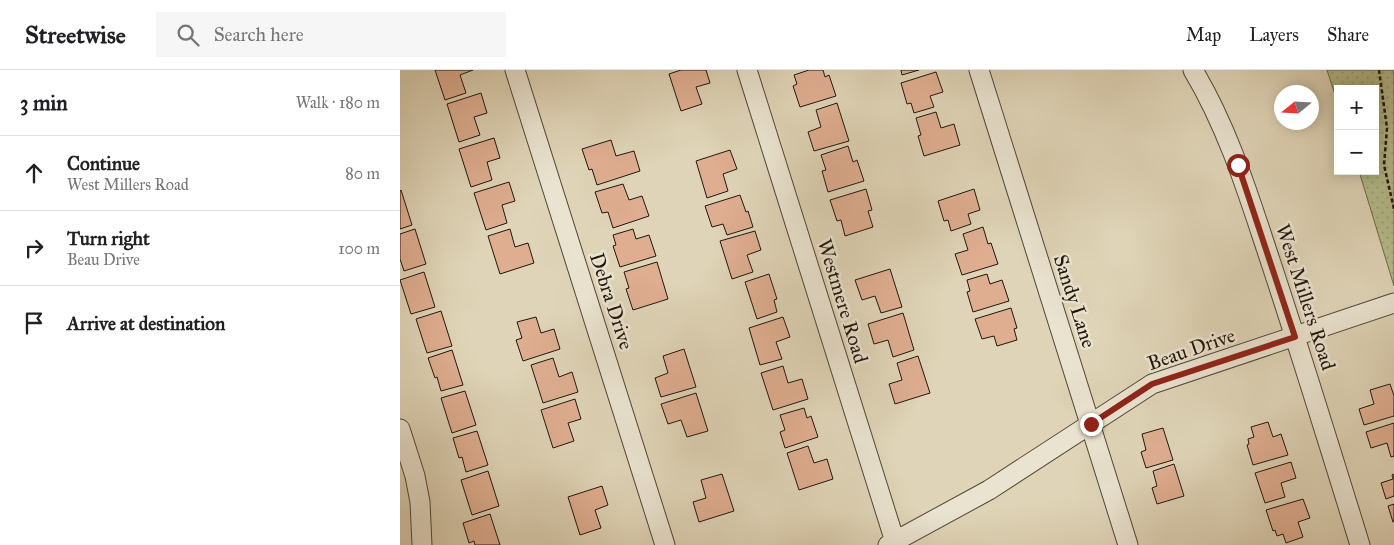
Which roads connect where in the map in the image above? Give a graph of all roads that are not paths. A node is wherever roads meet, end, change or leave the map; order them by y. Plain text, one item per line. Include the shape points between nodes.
1 (515, 70) edge
2 (747, 70) edge
3 (979, 70) edge
4 (1193, 70) edge
5 (1394, 303) edge
6 (1295, 337) junction
7 (1091, 424) junction
8 (400, 429) edge
9 (893, 544) edge
10 (422, 545) edge
11 (665, 545) edge
12 (1128, 545) edge
13 (1360, 545) edge

1 - 11 street, Debra Drive
2 - 9 street, Westmere Road
3 - 7 street, Sandy Lane
4 - 6 street, West Millers Road via 1222,125 1238,165
5 - 6 street, Beau Drive
6 - 7 street, Beau Drive via 1152,384
6 - 13 street, West Millers Road
7 - 9 street, Beau Drive via 989,490
7 - 12 street, Sandy Lane
8 - 10 street via 420,502

